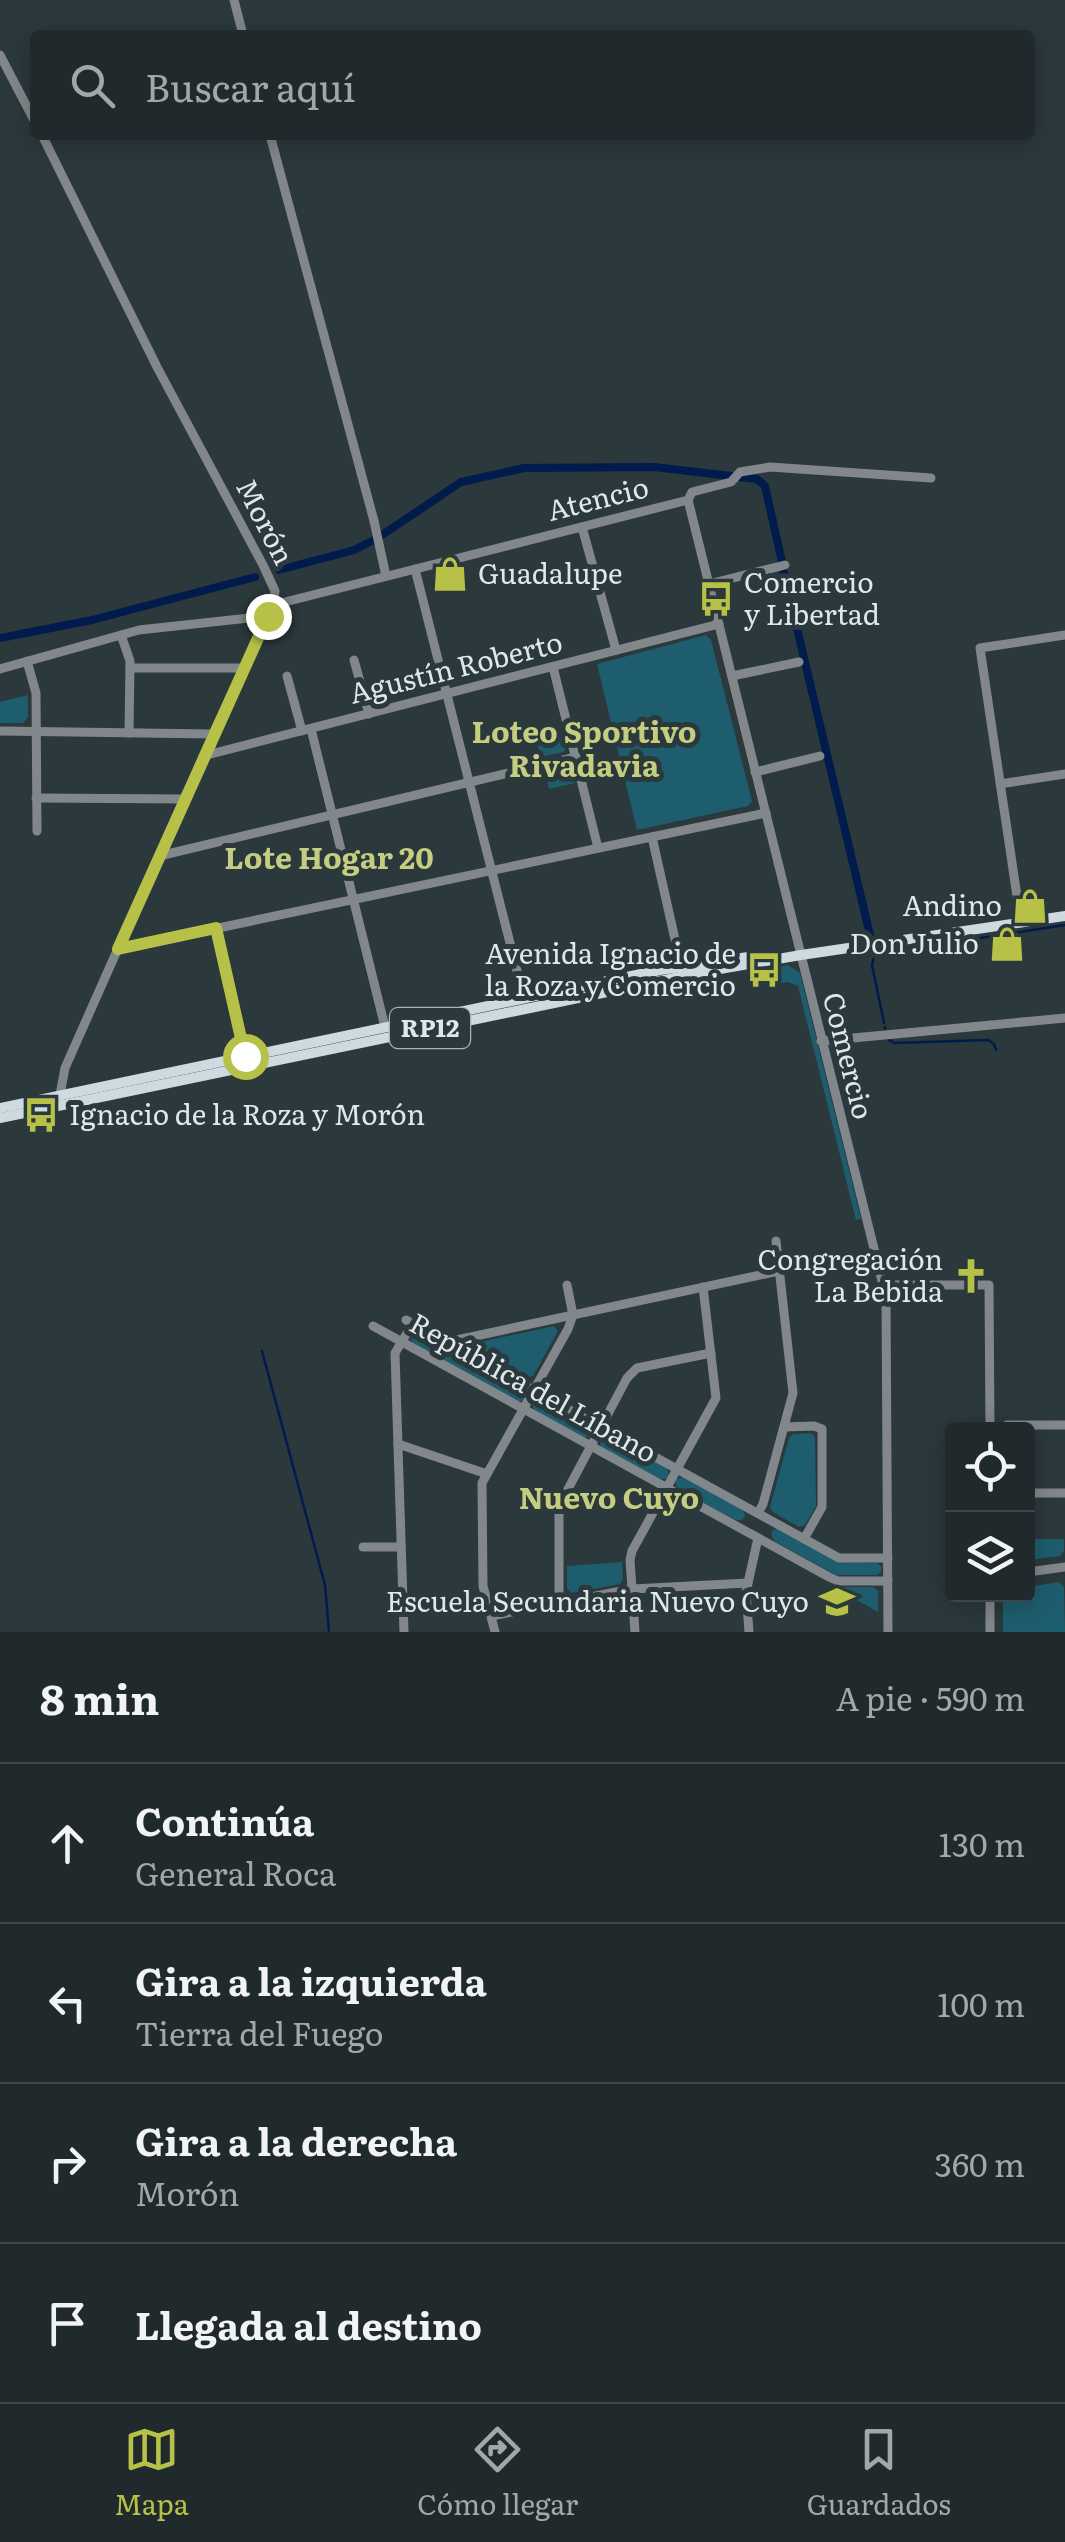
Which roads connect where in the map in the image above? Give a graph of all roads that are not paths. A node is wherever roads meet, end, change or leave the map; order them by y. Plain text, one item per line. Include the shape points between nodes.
1 (234, 0) edge
2 (242, 30) edge
3 (0, 55) edge
4 (30, 112) edge
5 (44, 140) edge
6 (271, 140) edge
7 (931, 478) dead end
8 (688, 500) junction
9 (582, 527) junction
10 (784, 565) dead end
11 (416, 569) junction
12 (386, 576) junction
13 (709, 584) junction
14 (273, 605) junction
15 (268, 616) junction
16 (719, 624) junction
17 (121, 635) junction
18 (1065, 636) edge
19 (616, 650) junction
20 (354, 660) dead end
21 (27, 661) junction
22 (800, 662) dead end
23 (553, 666) junction
24 (0, 668) edge
25 (130, 668) junction
26 (243, 668) junction
27 (287, 676) dead end
28 (732, 676) junction
29 (447, 694) junction
30 (369, 714) junction
31 (306, 730) junction
32 (0, 731) edge
33 (36, 732) junction
34 (129, 733) junction
35 (213, 734) junction
36 (203, 756) junction
37 (576, 756) junction
38 (820, 756) dead end
39 (756, 772) junction
40 (1065, 774) edge
41 (470, 782) junction
42 (1000, 784) junction
43 (36, 798) junction
44 (185, 798) junction
45 (766, 814) junction
46 (332, 815) junction
47 (36, 831) dead end
48 (652, 837) junction
49 (598, 848) junction
50 (159, 856) junction
51 (492, 871) junction
52 (353, 900) junction
53 (1065, 916) edge
54 (1021, 923) junction
55 (216, 928) junction
56 (118, 949) junction
57 (800, 954) junction
58 (681, 966) junction
59 (524, 998) junction
60 (1065, 1018) edge
61 (384, 1028) junction
62 (821, 1040) junction
63 (245, 1056) junction
64 (59, 1101) junction
65 (0, 1108) edge
66 (0, 1118) edge
67 (776, 1241) dead end
68 (778, 1271) junction
69 (567, 1285) dead end
70 (883, 1285) junction
71 (703, 1287) junction
72 (573, 1315) junction
73 (373, 1326) dead end
74 (402, 1342) junction
75 (447, 1342) junction
76 (710, 1352) junction
77 (534, 1390) junction
78 (524, 1409) junction
79 (990, 1422) edge
80 (1065, 1425) edge
81 (1035, 1426) edge
82 (602, 1427) junction
83 (784, 1427) junction
84 (398, 1444) junction
85 (591, 1446) junction
86 (677, 1468) junction
87 (487, 1474) junction
88 (667, 1487) junction
89 (1035, 1493) edge
90 (1065, 1493) edge
91 (763, 1513) junction
92 (753, 1536) junction
93 (804, 1539) junction
94 (363, 1547) dead end
95 (402, 1547) junction
96 (888, 1558) junction
97 (1065, 1567) edge
98 (1035, 1571) edge
99 (888, 1581) junction
100 (748, 1583) junction
101 (632, 1589) junction
102 (990, 1602) edge
103 (559, 1603) junction
104 (491, 1616) junction
105 (404, 1632) edge
106 (495, 1632) edge
107 (635, 1632) edge
108 (749, 1632) edge
109 (888, 1632) edge
110 (990, 1632) edge

1 - 2 street
3 - 4 street
5 - 14 street, Morón via 263,565 275,591
6 - 12 street
7 - 8 street, Atencio via 770,467 740,472 731,482 692,492
8 - 9 street, Atencio
8 - 13 street, Comercio
9 - 11 street, Atencio
9 - 19 street
10 - 13 street
11 - 12 street, Atencio
11 - 29 street
12 - 14 street, Atencio
13 - 16 street, Comercio
14 - 15 street, Morón
15 - 17 street
15 - 26 street, Morón
16 - 19 street, Agustín Roberto
16 - 28 street, Comercio
17 - 21 street
17 - 25 street
18 - 42 street via 980,648
19 - 23 street, Agustín Roberto
20 - 30 street
21 - 24 street
21 - 33 street
22 - 28 street
23 - 29 street, Agustín Roberto
23 - 37 street
25 - 26 street
25 - 34 street
26 - 35 street, Morón
27 - 31 street
28 - 39 street, Comercio
29 - 30 street, Agustín Roberto
29 - 41 street
30 - 31 street, Agustín Roberto
31 - 36 street, Agustín Roberto
31 - 46 street
32 - 33 street
33 - 34 street
33 - 43 street
34 - 35 street
35 - 36 street, Morón
36 - 44 street, Morón
37 - 41 street
37 - 49 street
38 - 39 street
39 - 45 street, Comercio
40 - 42 street
41 - 46 street
41 - 51 street
42 - 54 street
43 - 44 street
43 - 47 street
44 - 50 street, Morón
45 - 48 street
45 - 57 street, Comercio
46 - 50 street
46 - 52 street
48 - 49 street
48 - 58 street
49 - 51 street
50 - 56 street, Morón
51 - 52 street
51 - 59 street
52 - 55 street
52 - 61 street
53 - 54 main road, RP12
54 - 57 main road, RP12
55 - 56 street
55 - 63 street
56 - 64 street, Morón via 65,1068
57 - 58 main road, RP12
57 - 62 street, Comercio
57 - 64 main road, RP12
58 - 59 main road, RP12
59 - 61 main road, RP12
60 - 62 street
61 - 63 main road, RP12
62 - 70 street, Comercio
63 - 64 main road, RP12
64 - 65 main road, RP12
64 - 66 main road, RP12
67 - 68 street
68 - 71 street
68 - 83 street via 792,1393
69 - 72 street
70 - 79 street via 989,1286
70 - 96 street, Comercio
71 - 72 street
71 - 76 street
72 - 75 street
72 - 77 street
73 - 74 street, República del Líbano
74 - 75 street, República del Líbano via 410,1321
74 - 78 street, República del Líbano
74 - 84 street via 395,1353
75 - 77 street, República del Líbano
76 - 82 street via 634,1370
76 - 86 street via 716,1398
77 - 78 street
77 - 82 street, República del Líbano
78 - 85 street, República del Líbano
78 - 87 street
80 - 81 street
82 - 85 street
82 - 86 street, República del Líbano
83 - 91 street
83 - 93 street via 818,1426 823,1433 822,1507
84 - 87 street
84 - 95 street
85 - 88 street, República del Líbano
85 - 103 street via 559,1506
86 - 88 street
86 - 91 street, República del Líbano
87 - 104 street via 483,1586
88 - 92 street, República del Líbano
88 - 101 street via 632,1551
89 - 90 street
91 - 92 street via 769,1531
91 - 92 street via 747,1519
91 - 93 street, República del Líbano
92 - 99 street, República del Líbano via 834,1580
92 - 100 street
93 - 96 street, República del Líbano via 842,1558
94 - 95 street
95 - 105 street
96 - 99 street, Comercio
97 - 98 street
99 - 109 street, Comercio
100 - 101 street
100 - 108 street
101 - 103 street
101 - 107 street
102 - 110 street
103 - 104 street
104 - 106 street

